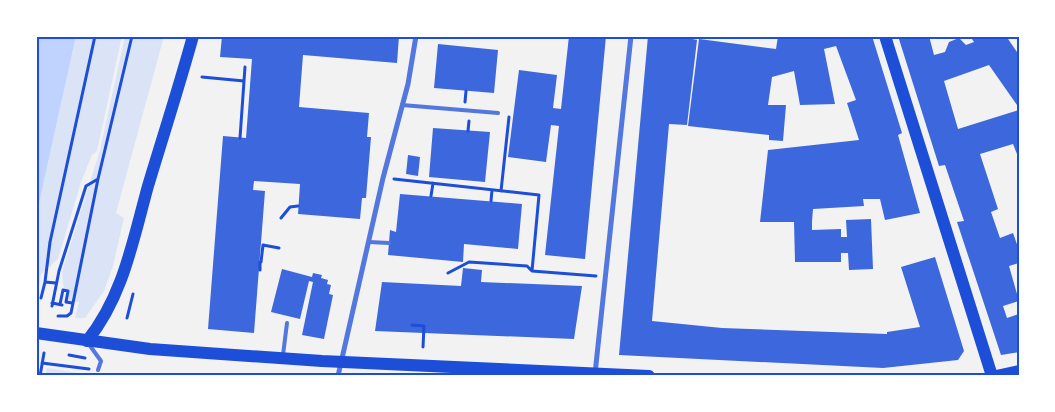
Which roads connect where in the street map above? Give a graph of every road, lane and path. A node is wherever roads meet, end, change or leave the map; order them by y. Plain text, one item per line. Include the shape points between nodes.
1 (95, 36) edge
2 (132, 36) edge
3 (193, 36) edge
4 (416, 36) edge
5 (631, 36) edge
6 (885, 36) edge
7 (245, 68) dead end
8 (202, 77) dead end
9 (244, 81) junction
10 (402, 105) junction
11 (498, 112) joint
12 (240, 138) dead end
13 (383, 178) junction
14 (98, 179) junction
15 (433, 183) junction
16 (492, 190) junction
17 (501, 190) junction
18 (431, 196) dead end
19 (491, 202) dead end
20 (298, 206) dead end
21 (281, 218) dead end
22 (369, 242) junction
23 (389, 243) dead end
24 (278, 248) dead end
25 (260, 270) dead end
26 (532, 270) junction
27 (448, 273) dead end
28 (606, 277) junction
29 (45, 282) junction
30 (56, 283) junction
31 (134, 289) dead end
32 (41, 298) dead end
33 (72, 303) junction
34 (58, 316) dead end
35 (127, 318) dead end
36 (287, 323) dead end
37 (412, 325) dead end
38 (36, 333) edge
39 (87, 341) junction
40 (423, 347) dead end
41 (44, 353) dead end
42 (66, 354) dead end
43 (283, 357) junction
44 (100, 361) junction
45 (342, 362) junction
46 (42, 363) junction
47 (98, 370) joint
48 (1019, 371) edge
49 (595, 374) edge
50 (40, 376) edge
51 (60, 376) edge
52 (66, 376) edge
53 (338, 376) edge
54 (649, 376) edge
55 (994, 376) edge

1 - 29 path via 50,242
2 - 14 path
3 - 39 main road via 136,237 107,315
4 - 10 street
5 - 28 street
6 - 55 main road
7 - 9 path
8 - 9 path
9 - 12 path
10 - 11 lane
10 - 13 street
11 - 17 path via 511,114
13 - 15 path
13 - 22 street
14 - 30 path via 86,186
14 - 33 path
15 - 16 path
15 - 18 path
16 - 17 path
16 - 19 path
17 - 26 path via 539,195
20 - 21 path via 290,207
22 - 23 lane
22 - 45 street
24 - 25 path via 263,245
26 - 27 path via 527,266 468,262
26 - 28 path
28 - 49 street
29 - 30 path
29 - 32 path
30 - 33 path via 52,305 61,305 63,290 68,291 66,302
31 - 35 path
33 - 34 path via 68,316
36 - 43 lane
37 - 40 path via 424,326
38 - 39 main road
39 - 43 main road via 150,349
39 - 44 lane
41 - 46 path
42 - 44 path
43 - 45 main road
44 - 47 lane
45 - 49 main road
45 - 53 street
46 - 47 path
46 - 50 path
48 - 55 main road
49 - 54 main road
51 - 52 path

